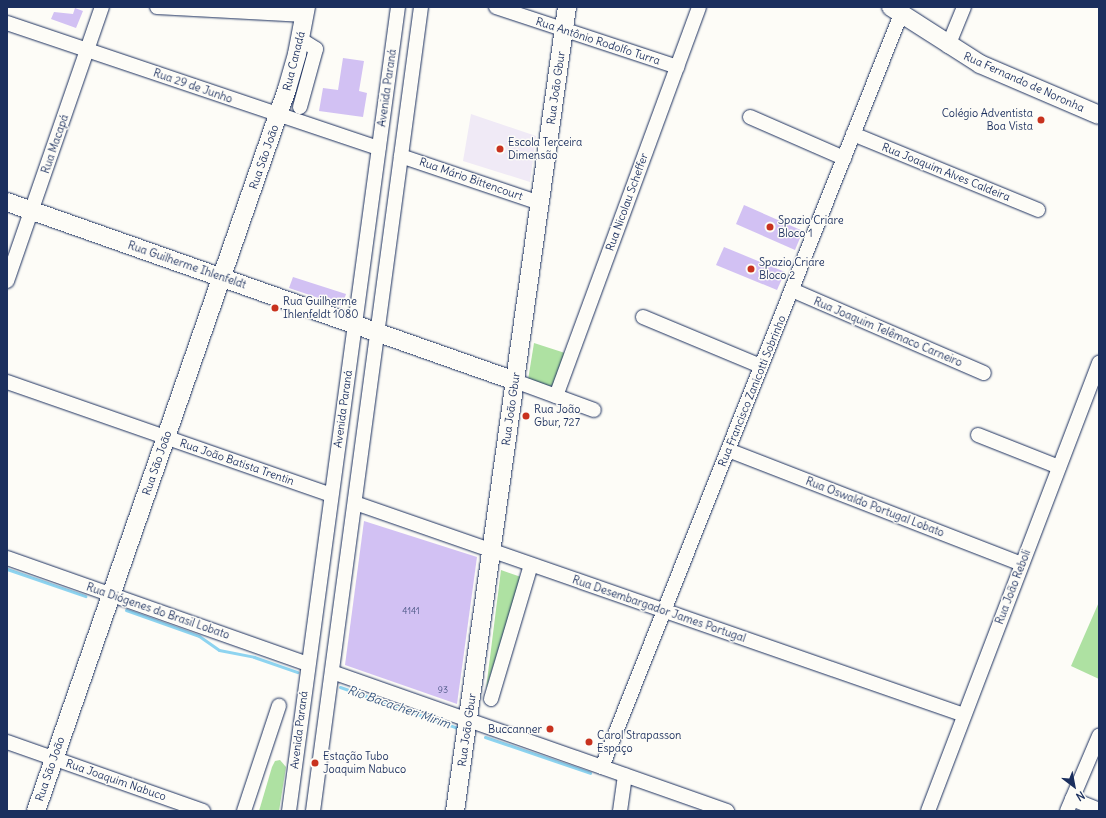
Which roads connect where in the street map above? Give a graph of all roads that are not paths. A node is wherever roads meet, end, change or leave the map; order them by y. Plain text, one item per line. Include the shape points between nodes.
1 (102, 7) edge
2 (157, 7) edge
3 (398, 7) edge
4 (422, 7) edge
5 (496, 7) edge
6 (567, 7) edge
7 (699, 7) edge
8 (964, 7) edge
9 (310, 10) edge
10 (896, 10) edge
11 (7, 23) edge
12 (564, 29) junction
13 (300, 39) junction
14 (948, 46) junction
15 (87, 50) junction
16 (677, 67) junction
17 (311, 74) junction
18 (290, 81) junction
19 (300, 107) dead end
20 (279, 114) junction
21 (1099, 115) edge
22 (750, 117) dead end
23 (854, 134) junction
24 (378, 148) junction
25 (401, 156) junction
26 (844, 158) junction
27 (7, 202) edge
28 (540, 203) junction
29 (1038, 210) dead end
30 (32, 211) junction
31 (222, 277) junction
32 (7, 281) edge
33 (792, 290) junction
34 (644, 317) dead end
35 (366, 329) junction
36 (1099, 363) edge
37 (762, 366) junction
38 (984, 373) dead end
39 (7, 382) edge
40 (515, 382) junction
41 (556, 396) junction
42 (594, 410) dead end
43 (978, 435) dead end
44 (166, 437) junction
45 (728, 450) junction
46 (1059, 467) junction
47 (331, 495) junction
48 (355, 503) junction
49 (492, 551) junction
50 (7, 558) edge
51 (1022, 564) junction
52 (531, 565) junction
53 (111, 595) junction
54 (664, 611) junction
55 (308, 664) junction
56 (332, 672) junction
57 (490, 699) dead end
58 (279, 706) dead end
59 (964, 715) junction
60 (468, 720) junction
61 (1099, 736) edge
62 (7, 742) edge
63 (54, 758) junction
64 (602, 767) junction
65 (625, 775) junction
66 (1069, 805) edge
67 (1099, 810) edge
68 (36, 811) edge
69 (203, 811) edge
70 (244, 811) edge
71 (289, 811) edge
72 (313, 811) edge
73 (455, 811) edge
74 (620, 811) edge
75 (727, 811) edge
76 (928, 811) edge

1 - 15 street, Rua Macapá
2 - 9 street
3 - 24 street, Avenida Paraná
4 - 25 street, Avenida Paraná
5 - 12 street, Rua Antônio Rodolfo Turra
6 - 12 main road, Rua João Gbur
7 - 16 street, Rua Nicolau Scheffer
8 - 14 street
9 - 13 main road, Rua Canadá
10 - 14 main road, Rua Fernando de Noronha
10 - 23 street, Rua Francisco Zanicotti Sobrinho
11 - 15 street, Rua 29 de Junho
12 - 16 street, Rua Antônio Rodolfo Turra
12 - 28 main road, Rua João Gbur
13 - 17 street via 316,49
13 - 18 main road, Rua Canadá
14 - 21 main road, Rua Fernando de Noronha via 986,67
15 - 20 street, Rua 29 de Junho
15 - 30 street, Rua Macapá
16 - 41 street, Rua Nicolau Scheffer
17 - 18 street
17 - 19 street
18 - 20 main road, Rua Canadá
20 - 24 street, Rua 29 de Junho
20 - 31 main road, Rua São João
22 - 26 street
23 - 26 street, Rua Francisco Zanicotti Sobrinho
23 - 29 street, Rua Joaquim Alves Caldeira
24 - 35 street, Avenida Paraná
25 - 28 street, Rua Mário Bittencourt
25 - 35 street, Avenida Paraná
26 - 33 street, Rua Francisco Zanicotti Sobrinho
27 - 30 main road, Rua Guilherme Ihlenfeldt
28 - 40 main road, Rua João Gbur
30 - 31 main road, Rua Guilherme Ihlenfeldt
30 - 32 street, Rua Macapá
31 - 35 main road, Rua Guilherme Ihlenfeldt
31 - 44 main road, Rua São João
33 - 37 street, Rua Francisco Zanicotti Sobrinho
33 - 38 street, Rua Joaquim Telêmaco Carneiro
34 - 37 street
35 - 40 main road
35 - 47 street, Avenida Paraná
35 - 48 street, Avenida Paraná
36 - 46 street, Rua João Reboli
37 - 45 street, Rua Francisco Zanicotti Sobrinho
39 - 44 street, Rua João Batista Trentin
40 - 41 street
40 - 49 main road, Rua João Gbur
41 - 42 street
43 - 46 street
44 - 47 street, Rua João Batista Trentin
44 - 53 main road, Rua São João
45 - 51 street, Rua Oswaldo Portugal Lobato
45 - 54 street, Rua Francisco Zanicotti Sobrinho
46 - 51 street, Rua João Reboli
47 - 55 street, Avenida Paraná
48 - 49 street, Rua Desembargador James Portugal
48 - 56 street, Avenida Paraná
49 - 52 street, Rua Desembargador James Portugal
49 - 60 main road, Rua João Gbur
50 - 53 street, Rua Diógenes do Brasil Lobato
51 - 59 street, Rua João Reboli
52 - 54 street, Rua Desembargador James Portugal
52 - 57 street
53 - 55 street, Rua Diógenes do Brasil Lobato
53 - 63 main road, Rua São João
54 - 59 street, Rua Desembargador James Portugal
54 - 64 street, Rua Francisco Zanicotti Sobrinho
55 - 71 street, Avenida Paraná
56 - 60 street
56 - 72 street, Avenida Paraná
58 - 70 street
59 - 76 street, Rua João Reboli
60 - 64 street
60 - 73 main road, Rua João Gbur
61 - 66 street
62 - 63 street, Rua Joaquim Nabuco
63 - 68 main road, Rua São João
63 - 69 street, Rua Joaquim Nabuco
64 - 65 street
65 - 74 street
65 - 75 street
66 - 67 street

